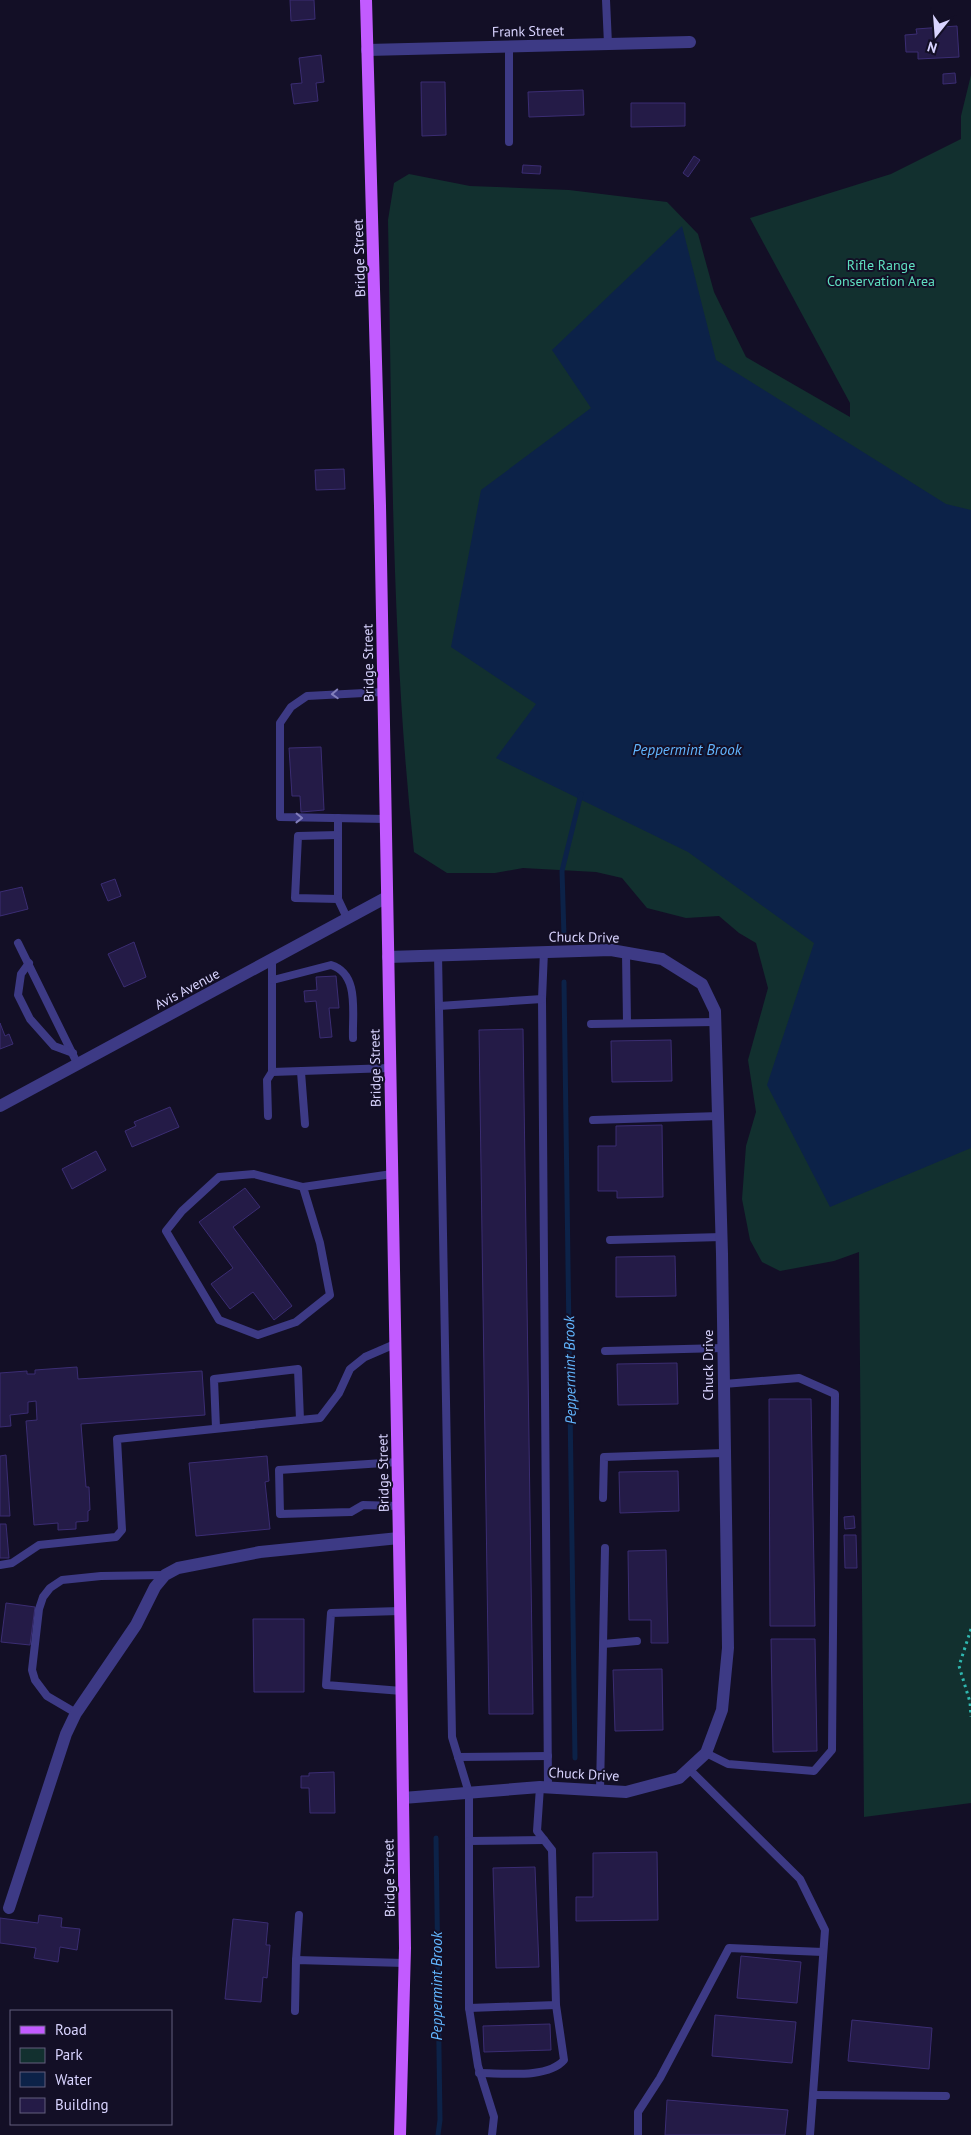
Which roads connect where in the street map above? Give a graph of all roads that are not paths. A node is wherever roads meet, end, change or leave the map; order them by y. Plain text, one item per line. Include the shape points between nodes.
1 (366, 0) edge
2 (606, 0) edge
3 (690, 42) dead end
4 (608, 44) junction
5 (509, 46) junction
6 (367, 50) junction
7 (509, 142) dead end
8 (383, 692) junction
9 (338, 818) junction
10 (386, 819) junction
11 (338, 835) junction
12 (387, 897) junction
13 (338, 899) junction
14 (347, 918) junction
15 (18, 943) dead end
16 (544, 951) junction
17 (626, 953) junction
18 (438, 954) junction
19 (388, 957) junction
20 (272, 960) junction
21 (29, 963) junction
22 (273, 980) junction
23 (542, 999) junction
24 (439, 1006) junction
25 (715, 1022) junction
26 (628, 1023) junction
27 (590, 1024) dead end
28 (353, 1038) dead end
29 (76, 1059) junction
30 (390, 1068) junction
31 (272, 1072) junction
32 (301, 1072) junction
33 (0, 1106) edge
34 (268, 1116) dead end
35 (719, 1116) junction
36 (593, 1120) dead end
37 (305, 1124) dead end
38 (392, 1174) junction
39 (303, 1187) junction
40 (722, 1237) junction
41 (610, 1240) dead end
42 (395, 1344) junction
43 (723, 1348) junction
44 (605, 1351) dead end
45 (724, 1384) junction
46 (300, 1420) junction
47 (216, 1428) junction
48 (724, 1453) junction
49 (398, 1462) junction
50 (603, 1498) dead end
51 (398, 1506) junction
52 (399, 1538) junction
53 (605, 1548) dead end
54 (0, 1565) edge
55 (165, 1575) junction
56 (400, 1611) junction
57 (637, 1641) dead end
58 (603, 1644) junction
59 (402, 1691) junction
60 (76, 1712) junction
61 (706, 1753) junction
62 (548, 1756) junction
63 (458, 1757) junction
64 (689, 1768) junction
65 (544, 1787) junction
66 (600, 1790) junction
67 (469, 1793) junction
68 (403, 1798) junction
69 (544, 1840) junction
70 (469, 1841) junction
71 (9, 1908) dead end
72 (299, 1914) dead end
73 (823, 1952) junction
74 (296, 1960) junction
75 (404, 1963) junction
76 (556, 2005) junction
77 (469, 2008) junction
78 (294, 2012) dead end
79 (480, 2074) junction
80 (813, 2095) junction
81 (946, 2096) dead end
82 (400, 2135) edge
83 (492, 2135) edge
84 (638, 2135) edge
85 (810, 2135) edge

1 - 6 main road, Bridge Street
2 - 4 lane
3 - 4 street, Frank Street
4 - 5 street, Frank Street
5 - 6 street, Frank Street
5 - 7 lane
6 - 8 main road, Bridge Street
8 -> 9 lane via 307,696 291,707 280,723 280,817
8 - 10 main road, Bridge Street
9 - 10 lane
9 - 11 lane
10 - 12 main road, Bridge Street
11 - 13 lane
11 - 13 lane via 298,836 295,898
12 - 14 street, Avis Avenue
12 - 19 main road, Bridge Street
13 - 14 lane
14 - 20 street, Avis Avenue
15 - 21 lane
16 - 17 street, Chuck Drive via 611,950
16 - 18 street, Chuck Drive
16 - 23 lane
17 - 25 street, Chuck Drive via 662,959 702,984 715,1011
17 - 26 lane
18 - 19 street, Chuck Drive
18 - 24 lane
19 - 30 main road, Bridge Street
20 - 22 lane
20 - 29 street, Avis Avenue
21 - 29 lane
21 - 29 lane via 21,974 18,995 30,1019 54,1046
22 - 28 lane via 331,965 340,967 352,983
22 - 31 lane
23 - 24 lane
23 - 62 lane
24 - 63 lane via 452,1737
25 - 26 lane
25 - 35 street, Chuck Drive
26 - 27 lane
29 - 33 street, Avis Avenue
30 - 32 lane
30 - 38 main road, Bridge Street
31 - 32 lane
31 - 34 lane via 267,1080
32 - 37 lane
35 - 36 lane
35 - 40 street, Chuck Drive
38 - 39 lane
38 - 42 main road, Bridge Street
39 - 39 lane via 254,1174 219,1178 182,1211 166,1231 219,1320 258,1335 296,1322 330,1295 320,1243
40 - 41 lane
40 - 43 street, Chuck Drive
42 - 46 lane via 365,1357 350,1369 339,1393 320,1418
42 - 49 main road, Bridge Street
43 - 44 lane
43 - 45 street, Chuck Drive
45 - 48 street, Chuck Drive
45 - 61 lane via 799,1378 835,1394 832,1750 814,1771 728,1764
46 - 47 lane
46 - 47 lane via 298,1369 214,1379
47 - 54 lane via 117,1439 122,1530 116,1537 39,1545 12,1562
48 - 50 lane via 604,1457
48 - 61 street, Chuck Drive via 728,1648 722,1710
49 - 51 main road, Bridge Street
49 - 51 lane via 279,1470 280,1514 351,1512 363,1505
51 - 52 main road, Bridge Street
52 - 55 street via 260,1552 178,1568
52 - 56 main road, Bridge Street
53 - 58 lane
55 - 60 street via 124,1644
55 - 60 lane via 62,1580 43,1596 32,1670 47,1696
56 - 59 main road, Bridge Street
56 - 59 lane via 332,1613 326,1684
57 - 58 lane
58 - 66 lane
59 - 68 main road, Bridge Street
60 - 71 street via 59,1753
61 - 64 street, Chuck Drive
62 - 63 lane
62 - 65 lane
63 - 67 lane
64 - 66 street, Chuck Drive via 679,1778 626,1792
64 - 73 lane via 800,1879 825,1930
65 - 66 street, Chuck Drive
65 - 67 street, Chuck Drive
65 - 69 lane via 537,1831
67 - 68 street, Chuck Drive
67 - 70 lane
68 - 75 main road, Bridge Street
69 - 70 lane
69 - 76 lane via 552,1850
70 - 77 lane
72 - 74 lane
73 - 80 lane
73 - 84 lane via 729,1948 660,2078 638,2112
74 - 75 lane
74 - 78 lane
75 - 82 main road, Bridge Street
76 - 77 lane
76 - 79 lane via 564,2060 558,2067 546,2072
77 - 79 lane
79 - 83 lane via 494,2117
80 - 81 lane
80 - 85 lane

